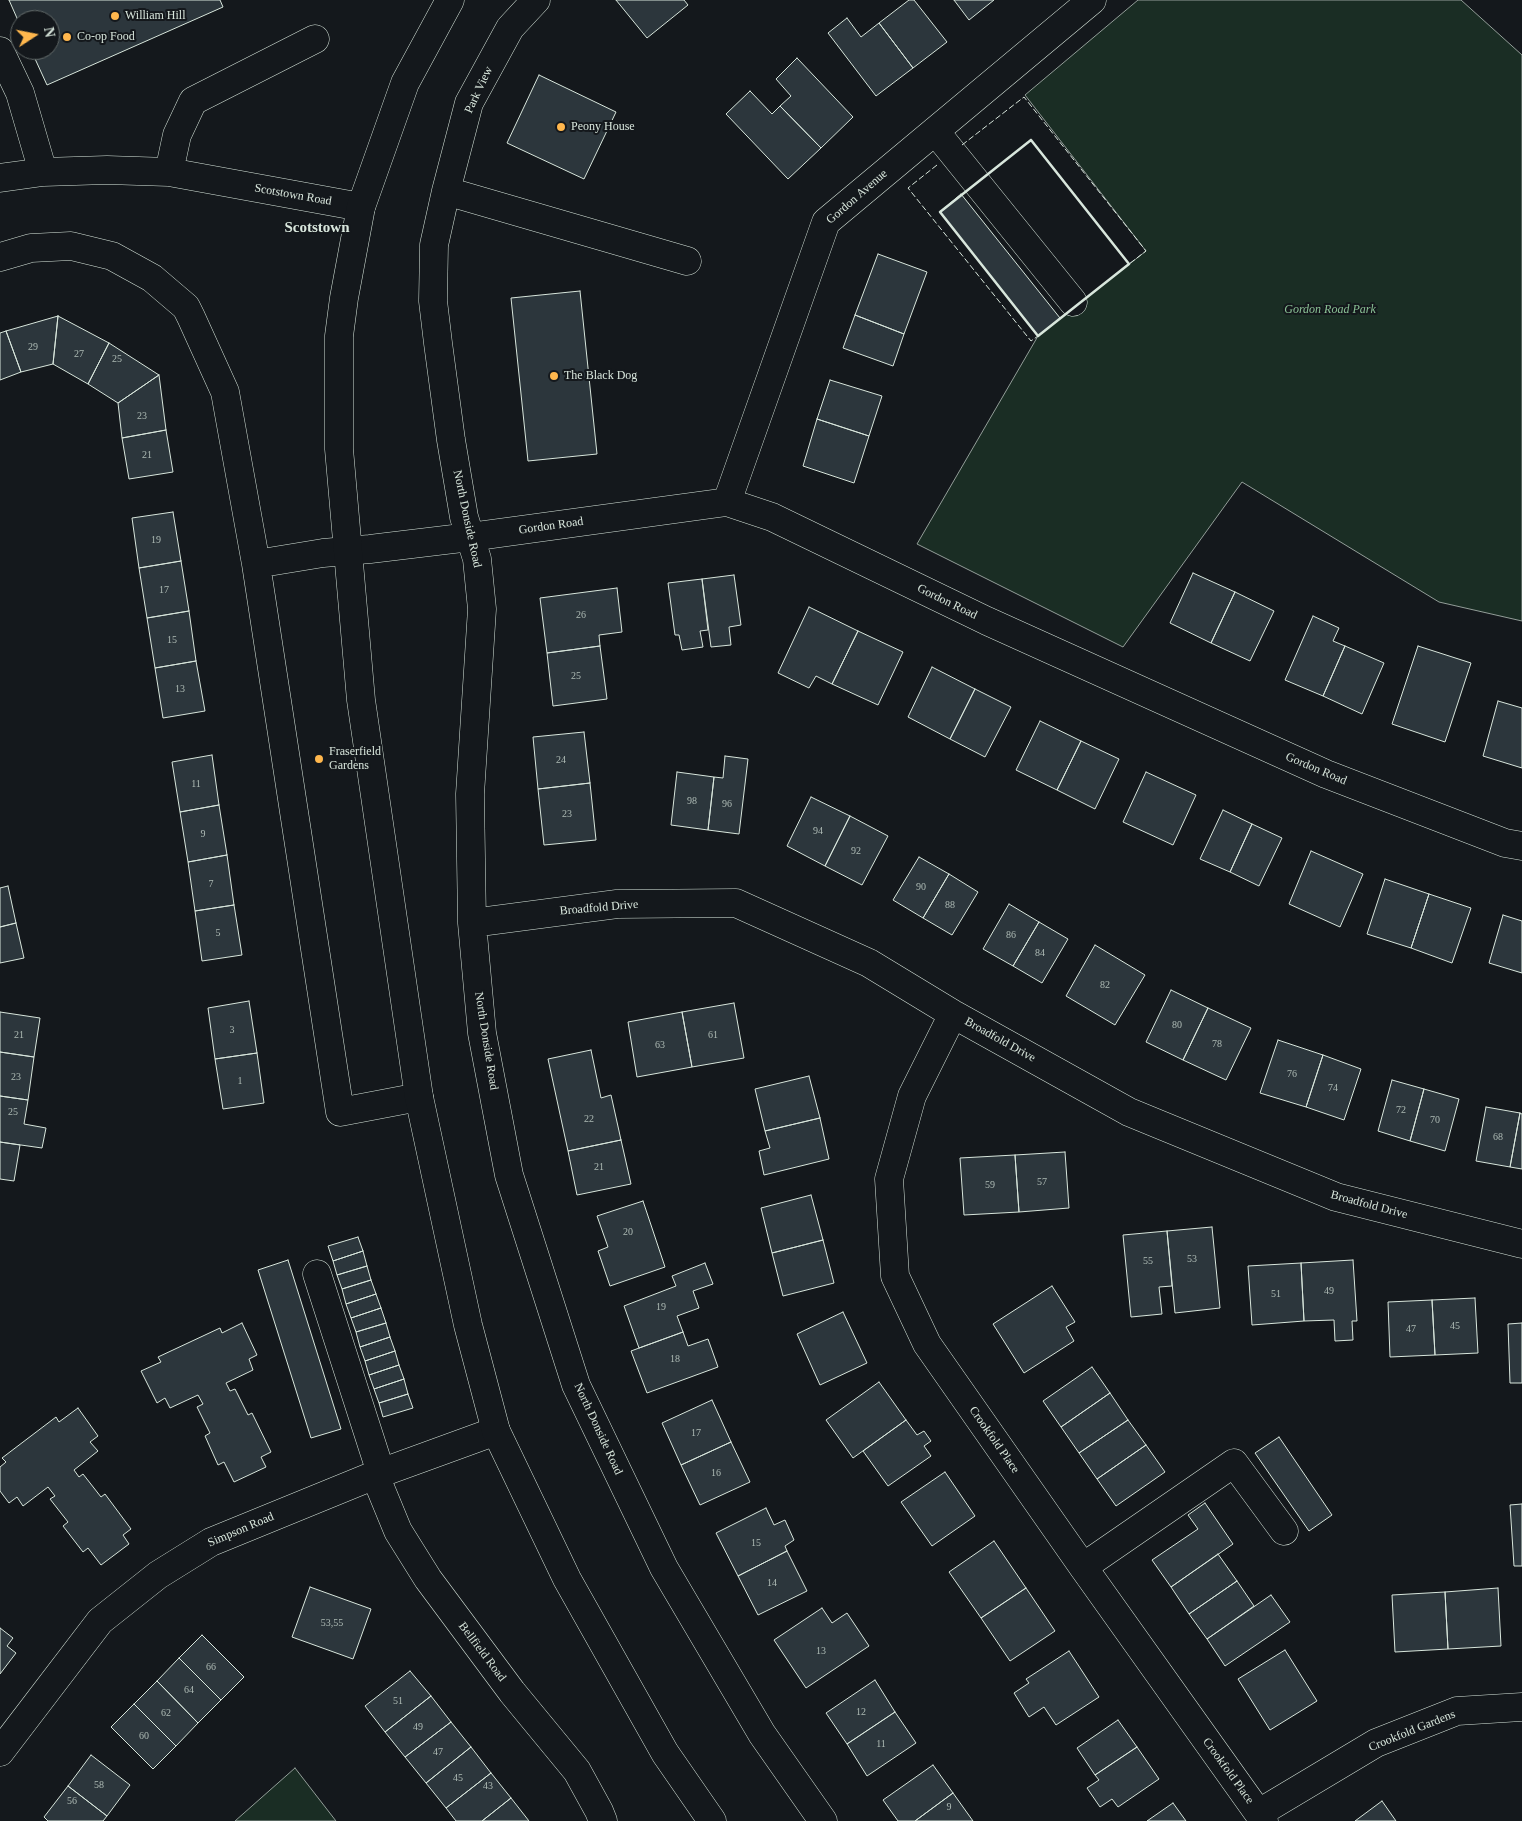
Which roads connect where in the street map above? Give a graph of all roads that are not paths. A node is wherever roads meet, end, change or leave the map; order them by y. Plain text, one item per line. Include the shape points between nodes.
1 (450, 0) edge
2 (536, 0) edge
3 (1092, 0) edge
4 (315, 39) dead end
5 (0, 51) edge
6 (934, 131) junction
7 (43, 172) junction
8 (169, 172) junction
9 (0, 178) edge
10 (446, 191) junction
11 (361, 207) junction
12 (0, 257) edge
13 (687, 261) dead end
14 (1073, 302) dead end
15 (727, 502) junction
16 (470, 537) junction
17 (348, 552) junction
18 (256, 564) junction
19 (1522, 846) edge
20 (472, 923) junction
21 (953, 1014) junction
22 (419, 1097) junction
23 (1522, 1244) edge
24 (317, 1274) dead end
25 (496, 1431) junction
26 (378, 1474) junction
27 (1284, 1531) dead end
28 (1083, 1567) junction
29 (1522, 1707) edge
30 (0, 1752) edge
31 (1262, 1817) edge
32 (603, 1821) edge
33 (712, 1821) edge
34 (823, 1821) edge

1 - 11 street via 405,83
2 - 10 street, Park View via 510,28 470,103
3 - 6 street, Gordon Avenue
4 - 8 street via 193,102 177,135
5 - 7 street via 20,93
6 - 14 street
6 - 15 street, Gordon Avenue via 826,222
7 - 8 street, Scotstown Road
7 - 9 street, Scotstown Road
8 - 11 street, Scotstown Road
10 - 13 street
10 - 16 street, North Donside Road via 434,245 432,301 451,440
11 - 17 street via 339,336 339,449
12 - 18 street via 31,248 71,246 112,256 152,278 186,307 225,392
15 - 16 street, Gordon Road
15 - 19 street, Gordon Road via 772,517 987,621 1326,774 1505,843
16 - 17 street, Gordon Road
16 - 20 street, North Donside Road via 477,558 482,609 470,794
17 - 18 street
17 - 22 street via 361,700
18 - 22 street via 340,1112
20 - 21 street, Broadfold Drive via 617,904 736,903 869,963
20 - 34 street, North Donside Road via 482,1033 509,1175 576,1385 664,1568 762,1734
21 - 23 street, Broadfold Drive via 1129,1112 1336,1197
21 - 28 street, Crookfold Place via 912,1096 889,1179 895,1276 927,1344
22 - 25 street via 468,1326
24 - 26 street, Bellfield Road
25 - 26 street, Simpson Road
25 - 33 street via 566,1579 665,1753
26 - 30 street, Simpson Road via 211,1542 158,1575 100,1620
26 - 32 street, Bellfield Road via 398,1531 428,1579 512,1692 577,1771
27 - 28 street via 1234,1463
28 - 31 street, Crookfold Place
29 - 31 street, Crookfold Gardens via 1457,1712 1376,1743

